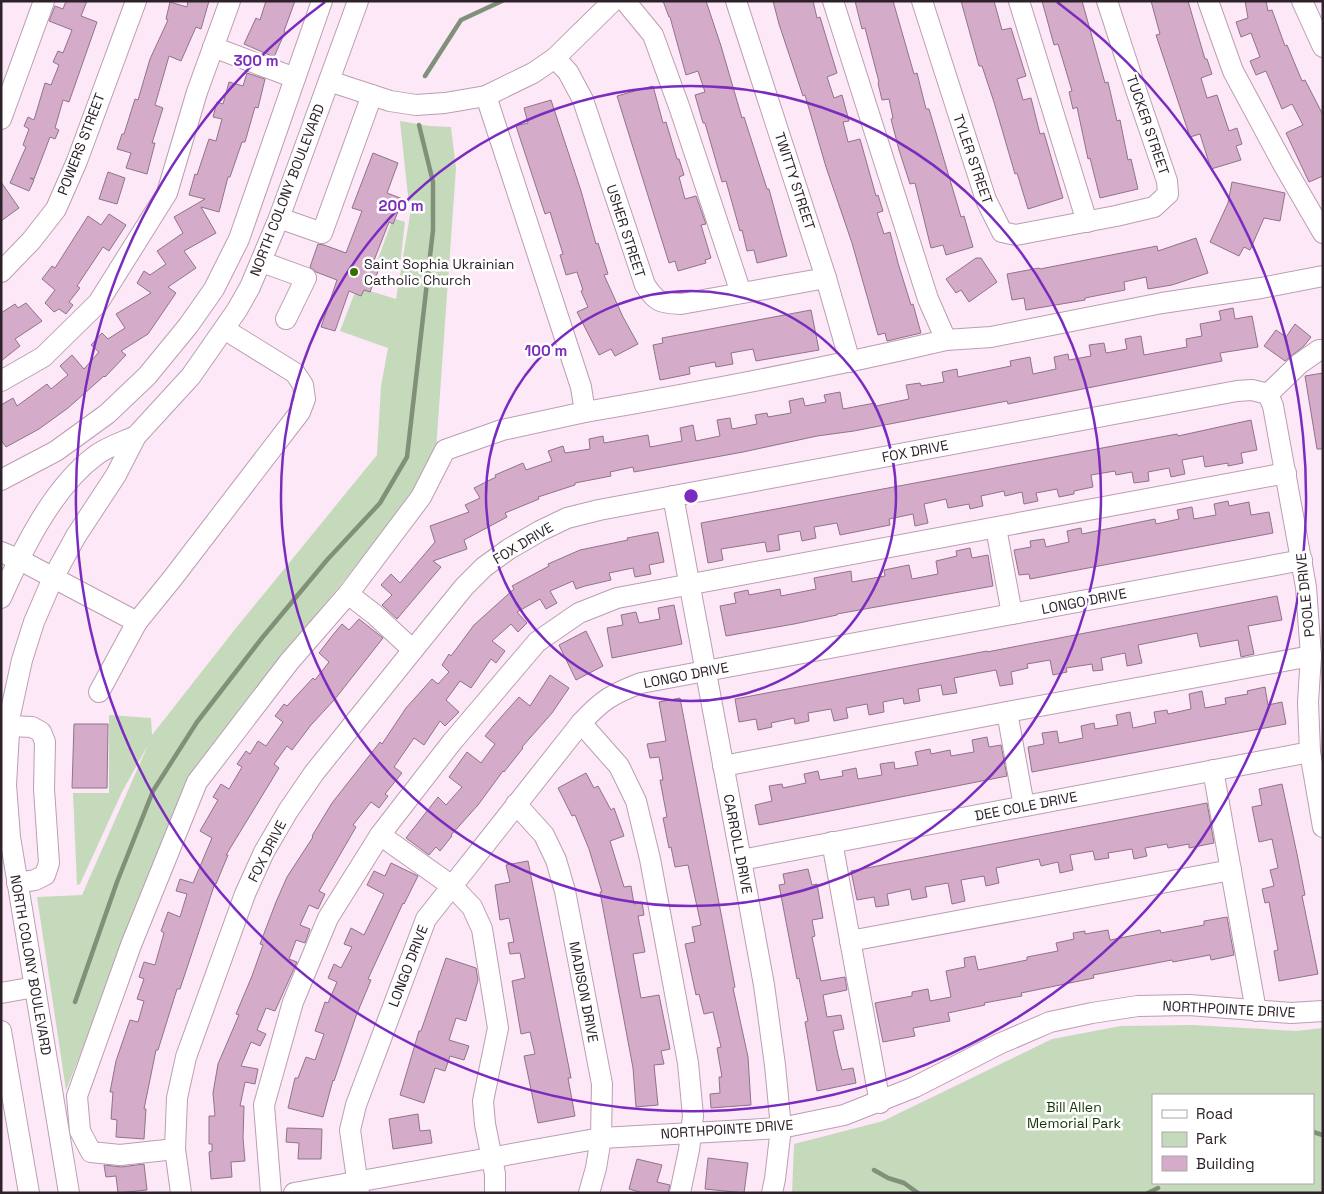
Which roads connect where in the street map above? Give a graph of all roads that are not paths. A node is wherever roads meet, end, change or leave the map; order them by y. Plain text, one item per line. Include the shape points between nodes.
1 (44, 1) edge
2 (136, 1) edge
3 (230, 1) edge
4 (322, 1) edge
5 (358, 1) edge
6 (613, 1) edge
7 (625, 1) edge
8 (736, 1) edge
9 (833, 1) edge
10 (922, 1) edge
11 (1019, 1) edge
12 (1107, 1) edge
13 (1208, 1) edge
14 (1302, 1) edge
15 (213, 47) junction
16 (1323, 47) edge
17 (555, 58) junction
18 (294, 78) junction
19 (329, 81) junction
20 (372, 95) junction
21 (486, 96) junction
22 (1, 119) edge
23 (279, 218) junction
24 (1087, 222) junction
25 (1323, 233) edge
26 (262, 262) junction
27 (1, 272) edge
28 (1323, 276) edge
29 (826, 278) junction
30 (741, 293) junction
31 (286, 319) dead end
32 (224, 329) junction
33 (946, 340) junction
34 (1323, 350) edge
35 (850, 362) junction
36 (1, 381) edge
37 (1268, 394) junction
38 (584, 412) junction
39 (136, 436) junction
40 (1286, 473) junction
41 (1, 480) edge
42 (673, 496) junction
43 (996, 528) junction
44 (10, 555) edge
45 (1302, 560) junction
46 (53, 578) junction
47 (690, 585) junction
48 (348, 594) junction
49 (1, 598) edge
50 (1012, 614) junction
51 (137, 622) junction
52 (413, 650) junction
53 (1311, 656) junction
54 (706, 671) junction
55 (98, 692) dead end
56 (1007, 712) junction
57 (580, 723) junction
58 (10, 726) junction
59 (1310, 752) junction
60 (723, 766) junction
61 (1213, 770) junction
62 (516, 804) junction
63 (1024, 806) junction
64 (1323, 828) edge
65 (380, 835) junction
66 (832, 842) junction
67 (741, 860) junction
68 (1231, 870) junction
69 (17, 883) junction
70 (452, 886) junction
71 (850, 941) junction
72 (35, 987) junction
73 (1, 994) edge
74 (1256, 1011) junction
75 (1323, 1011) edge
76 (1, 1031) edge
77 (880, 1103) junction
78 (782, 1128) junction
79 (691, 1132) junction
80 (601, 1138) junction
81 (175, 1149) junction
82 (493, 1158) junction
83 (358, 1187) edge
84 (28, 1193) edge
85 (69, 1193) edge
86 (181, 1193) edge
87 (271, 1193) edge
88 (294, 1193) edge
89 (495, 1193) edge
90 (589, 1193) edge
91 (680, 1193) edge
92 (772, 1193) edge

1 - 22 street
2 - 27 street, POWERS STREET via 56,209
3 - 15 street
4 - 18 street
5 - 19 street, NORTH COLONY BOULEVARD
6 - 17 street
7 - 30 street via 652,35
8 - 29 street, TWITTY STREET
9 - 33 street via 928,299
10 - 24 street, TYLER STREET via 986,200 1002,232 1016,236
11 - 24 street
12 - 24 street, TUCKER STREET via 1167,181 1168,194 1154,207
13 - 25 street via 1233,71
14 - 16 street
15 - 18 street
15 - 36 street via 167,193 98,303 43,357
17 - 21 street via 533,73
17 - 30 street, USHER STREET via 568,72 583,100 645,286 654,299 680,304
18 - 41 street via 239,239 214,289 188,326 147,376 107,414 56,451
19 - 20 street
19 - 23 street, NORTH COLONY BOULEVARD
20 - 21 street via 416,105
20 - 23 street via 322,233
21 - 38 street via 580,387
23 - 26 street, NORTH COLONY BOULEVARD
26 - 31 street via 306,278
26 - 32 street, NORTH COLONY BOULEVARD
28 - 33 street via 1162,303 991,338
29 - 30 street, USHER STREET
29 - 35 street, TWITTY STREET
32 - 39 street, NORTH COLONY BOULEVARD via 191,376
32 - 51 street via 295,373 305,399 300,412
33 - 35 street
34 - 37 street via 1299,364
35 - 38 street via 694,394
37 - 40 street, POOLE DRIVE
37 - 42 street, FOX DRIVE via 1237,391
38 - 48 street via 502,430 445,450 421,497
39 - 44 street, NORTH COLONY BOULEVARD via 96,455 75,474 31,535
39 - 46 street, NORTH COLONY BOULEVARD via 116,476 76,536
40 - 43 street
40 - 45 street, POOLE DRIVE
42 - 47 street, CARROLL DRIVE
42 - 52 street, FOX DRIVE via 567,518 509,549 484,567 464,588
43 - 47 street
43 - 50 street
44 - 46 street
44 - 49 street, NORTH COLONY BOULEVARD
45 - 50 street, LONGO DRIVE
45 - 53 street, POOLE DRIVE
46 - 51 street
46 - 58 street, NORTH COLONY BOULEVARD via 22,660
47 - 54 street, CARROLL DRIVE
47 - 65 street via 617,598 579,612 536,642
48 - 52 street
48 - 81 street via 289,662 197,782 130,945 77,1096 80,1131 91,1152 120,1155
50 - 54 street, LONGO DRIVE
51 - 55 street
52 - 81 street, FOX DRIVE via 314,773 264,852 245,894 186,1058 177,1098
53 - 56 street
53 - 59 street, POOLE DRIVE via 1308,702
54 - 57 street, LONGO DRIVE via 640,683 600,703
54 - 60 street, CARROLL DRIVE
56 - 60 street
56 - 63 street
57 - 62 street, LONGO DRIVE
57 - 79 street via 619,766 636,801 688,1063 693,1116
58 - 69 street, NORTH COLONY BOULEVARD via 6,786
58 - 69 street via 41,732 45,742 48,863 45,875
59 - 61 street, DEE COLE DRIVE
59 - 64 street, POOLE DRIVE
60 - 67 street, CARROLL DRIVE
61 - 63 street, DEE COLE DRIVE
61 - 68 street
62 - 70 street, LONGO DRIVE
62 - 80 street, MADISON DRIVE via 544,835 565,891 602,1084
63 - 66 street, DEE COLE DRIVE
65 - 70 street
65 - 87 street via 328,918 293,1002 264,1105
66 - 67 street, DEE COLE DRIVE
66 - 71 street
67 - 78 street, CARROLL DRIVE via 776,1065
68 - 71 street
68 - 74 street
69 - 72 street, NORTH COLONY BOULEVARD
70 - 82 street via 472,907 482,929 498,1028 483,1101
70 - 83 street, LONGO DRIVE via 426,919 356,1105 350,1130
71 - 77 street
72 - 73 street
72 - 85 street, NORTH COLONY BOULEVARD
74 - 75 street, NORTHPOINTE DRIVE
74 - 77 street, NORTHPOINTE DRIVE via 1189,1005 1138,1006 1050,1022
76 - 84 street
77 - 78 street, NORTHPOINTE DRIVE via 844,1115
78 - 79 street, NORTHPOINTE DRIVE
78 - 92 street, CARROLL DRIVE
79 - 80 street, NORTHPOINTE DRIVE
79 - 91 street
80 - 82 street, NORTHPOINTE DRIVE
80 - 90 street, MADISON DRIVE
81 - 86 street, FOX DRIVE
82 - 83 street, NORTHPOINTE DRIVE
82 - 89 street
83 - 88 street, NORTHPOINTE DRIVE

